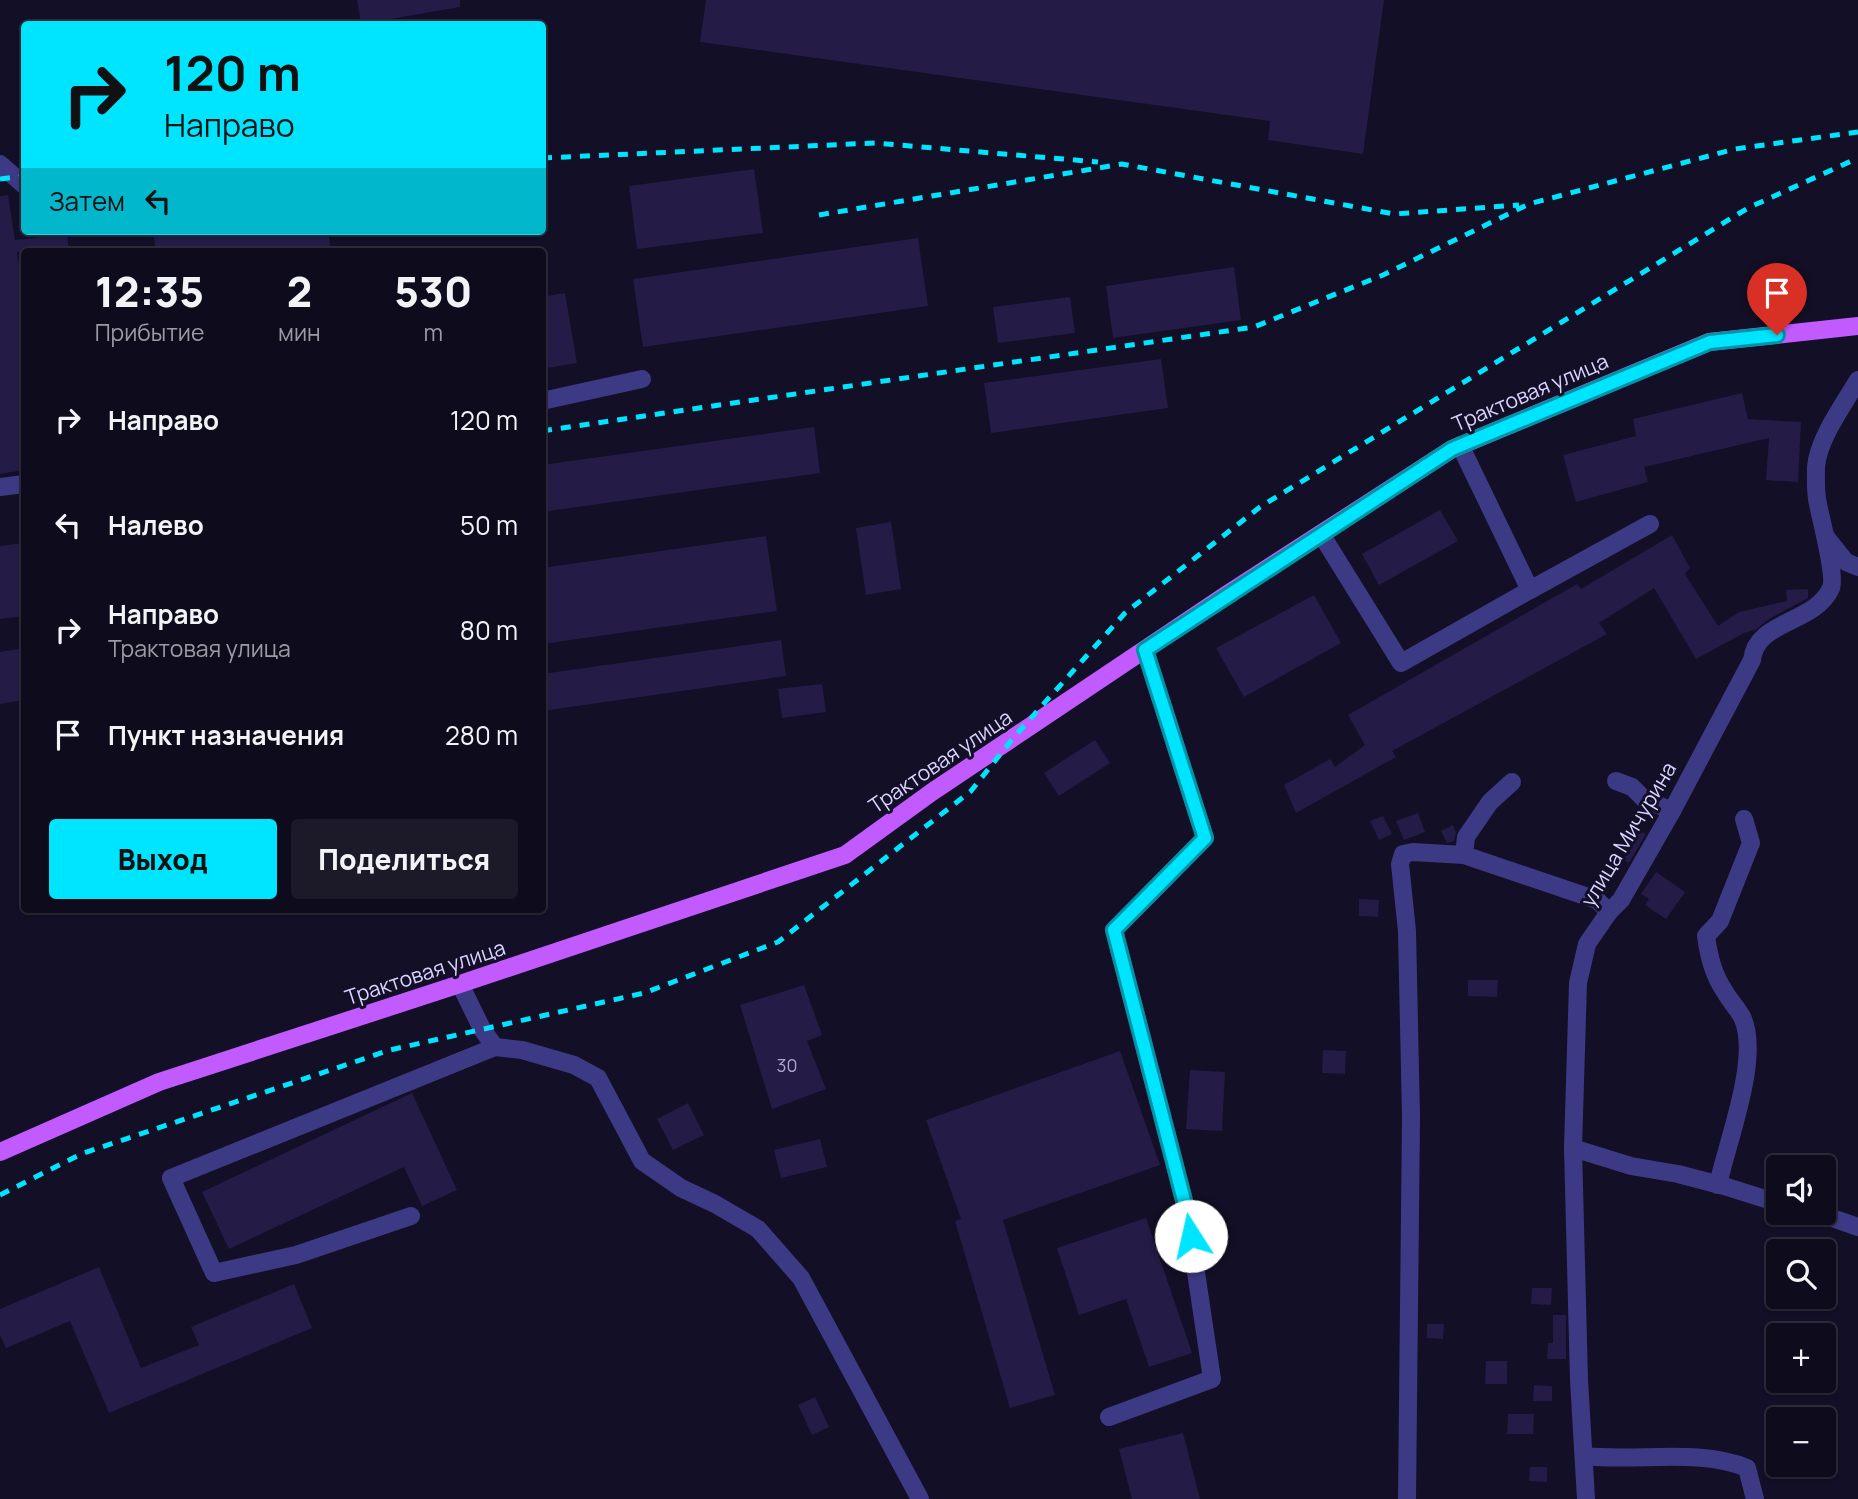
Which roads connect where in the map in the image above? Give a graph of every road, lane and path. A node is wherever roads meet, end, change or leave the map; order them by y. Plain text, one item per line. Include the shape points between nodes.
1 (0, 164) edge
2 (21, 182) edge
3 (1858, 326) edge
4 (642, 379) dead end
5 (1858, 380) edge
6 (546, 400) edge
7 (1460, 446) junction
8 (21, 484) edge
9 (0, 487) edge
10 (1650, 524) dead end
11 (1321, 534) junction
12 (1824, 534) junction
13 (1858, 567) edge
14 (1530, 590) junction
15 (1145, 650) junction
16 (1616, 781) dead end
17 (1512, 782) dead end
18 (1672, 811) junction
19 (1744, 819) dead end
20 (1464, 855) junction
21 (1609, 912) junction
22 (460, 984) junction
23 (495, 1047) junction
24 (1573, 1148) junction
25 (0, 1152) edge
26 (1718, 1185) junction
27 (1766, 1199) edge
28 (411, 1216) dead end
29 (1836, 1219) edge
30 (1858, 1227) edge
31 (1109, 1417) dead end
32 (1585, 1457) junction
33 (920, 1499) edge
34 (1407, 1499) edge
35 (1586, 1499) edge
36 (1755, 1499) edge

1 - 2 street
3 - 7 main road, Трактовая улица via 1710,342
4 - 6 street
5 - 12 street, улица Мичурина via 1816,463
7 - 11 main road, Трактовая улица
7 - 14 street
8 - 9 street
10 - 14 street
11 - 14 street via 1401,663
11 - 15 main road, Трактовая улица
12 - 13 street via 1846,562
12 - 18 street, улица Мичурина via 1832,585 1822,603 1753,646 1752,660
15 - 22 main road, Трактовая улица via 845,855
15 - 31 street via 1205,838 1114,930 1187,1212 1212,1380
16 - 18 street
17 - 20 street via 1490,802 1466,837
18 - 21 street, улица Мичурина via 1621,900
19 - 26 street via 1751,843 1720,921 1706,936 1710,963 1743,1020 1747,1047 1742,1095
20 - 21 street via 1597,900
20 - 34 street via 1413,852 1403,854 1400,864 1407,931 1411,1117
21 - 24 street, улица Мичурина via 1587,944 1578,984
22 - 23 street
22 - 25 main road, Трактовая улица via 159,1082
23 - 28 street via 171,1178 214,1273 296,1255
23 - 33 street via 574,1065 598,1078 642,1161 681,1188 758,1229 801,1278
24 - 26 street
24 - 32 street, улица Мичурина
26 - 27 street
29 - 30 street
32 - 35 street, улица Мичурина
32 - 36 street via 1734,1462 1747,1468

